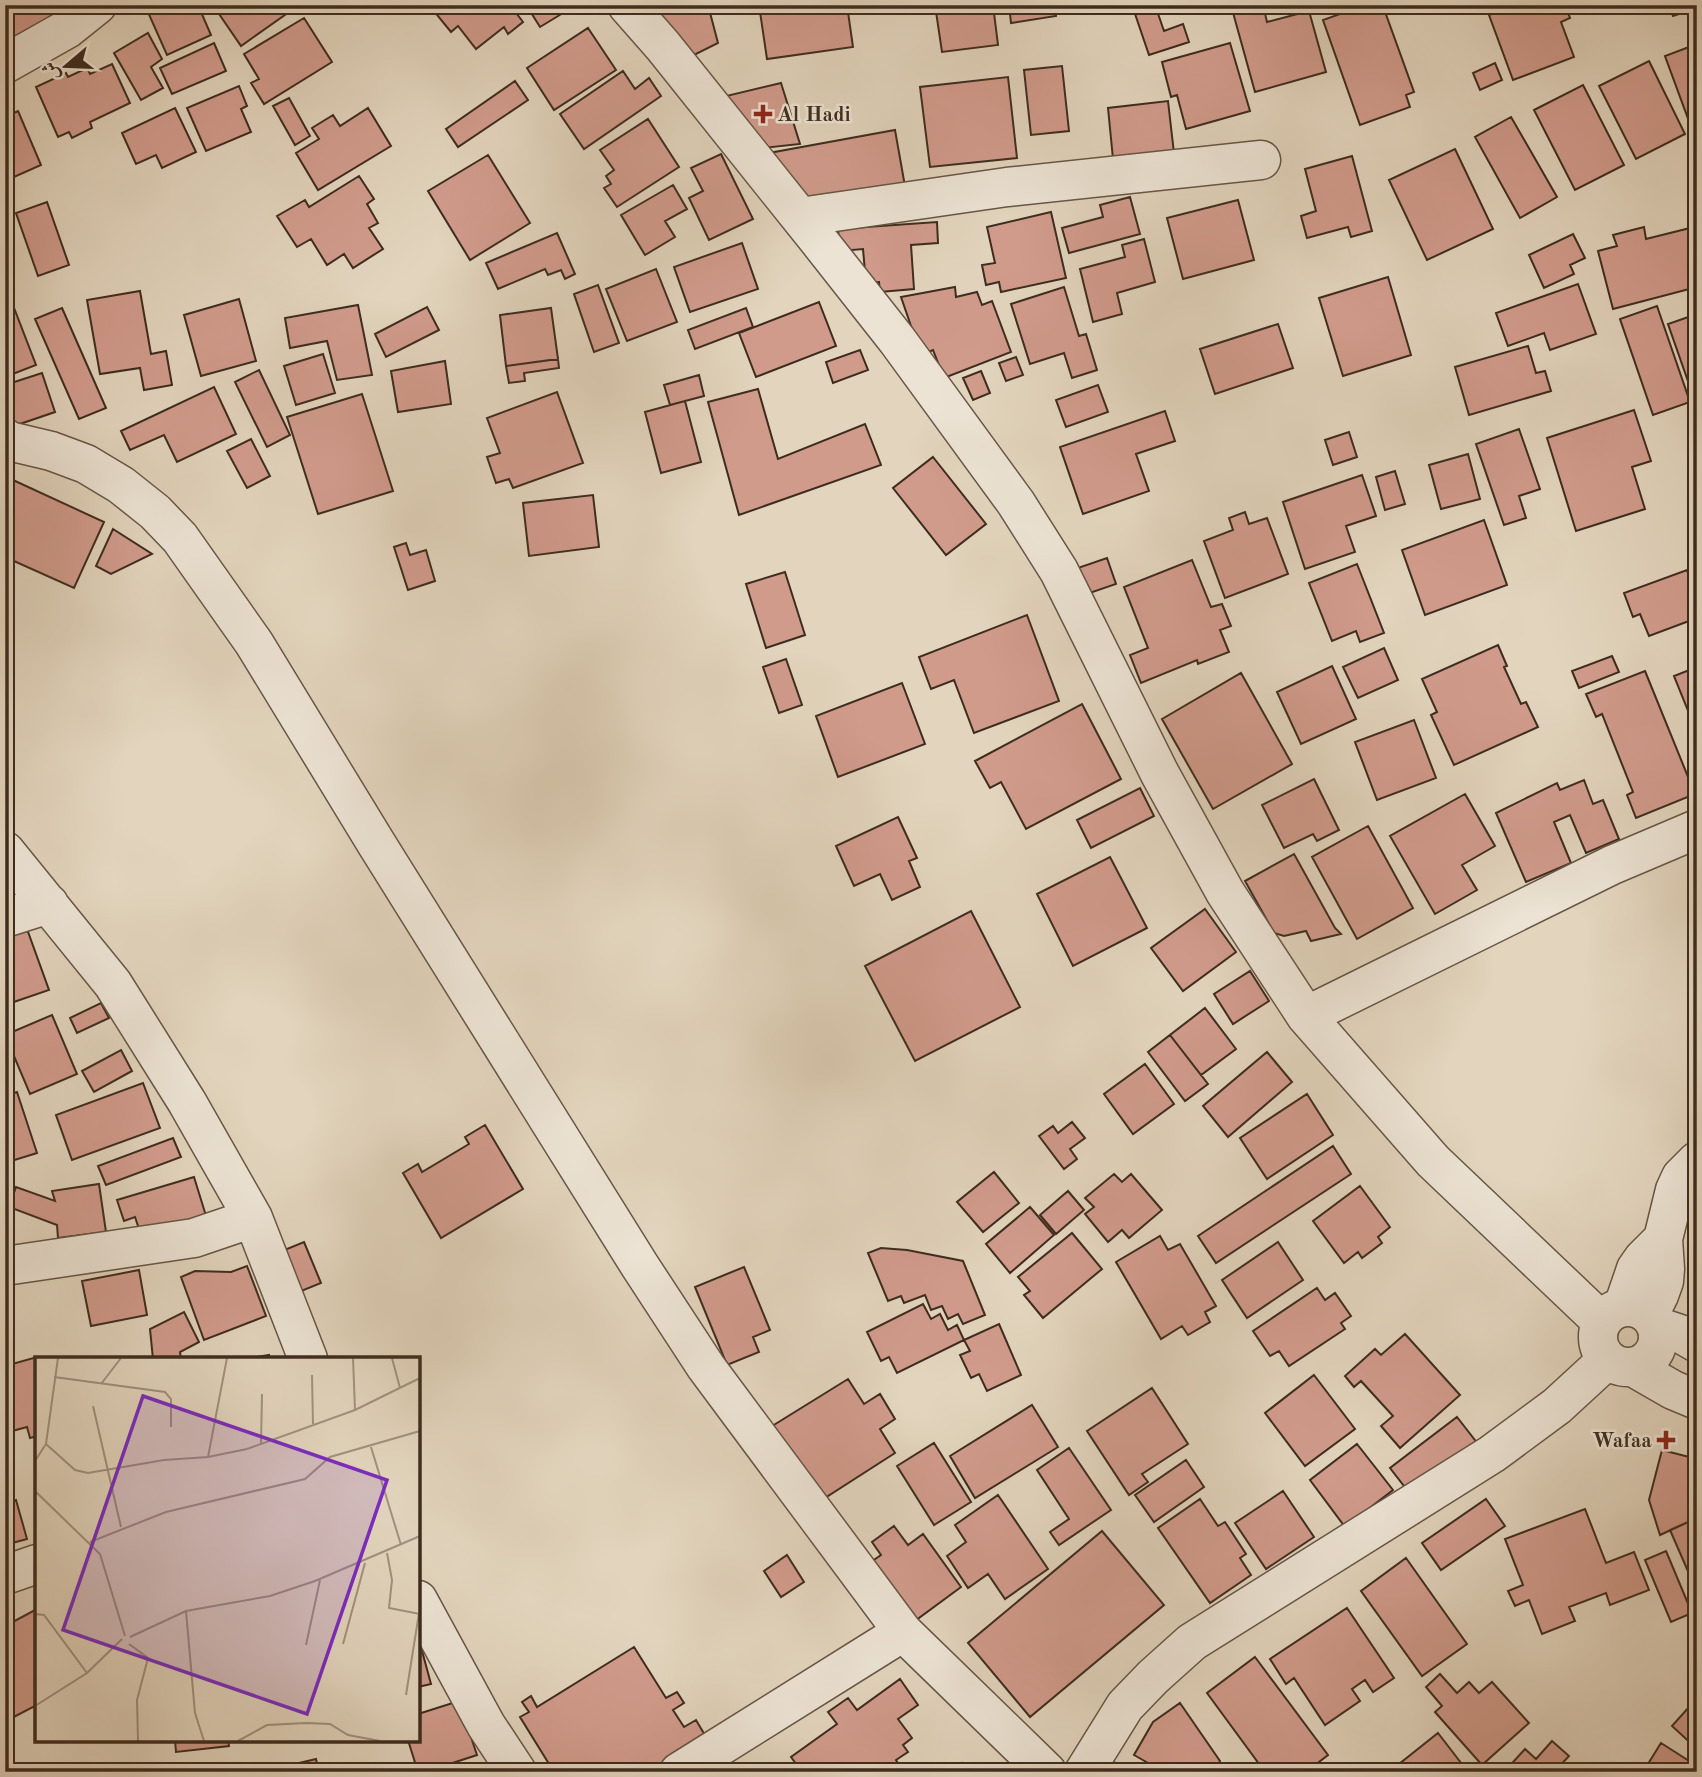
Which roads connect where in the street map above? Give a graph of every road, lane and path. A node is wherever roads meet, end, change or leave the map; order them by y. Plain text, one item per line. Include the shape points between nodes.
1 (97, 5) edge
2 (627, 5) edge
3 (5, 64) edge
4 (1261, 160) dead end
5 (800, 217) junction
6 (5, 438) edge
7 (1697, 829) edge
8 (5, 851) edge
9 (49, 904) junction
10 (5, 918) edge
11 (1306, 1016) junction
12 (1697, 1161) edge
13 (253, 1218) junction
14 (5, 1266) edge
15 (1632, 1318) junction
16 (1697, 1343) edge
17 (307, 1357) edge
18 (1620, 1364) junction
19 (1697, 1400) edge
20 (35, 1565) edge
21 (5, 1575) edge
22 (420, 1604) edge
23 (903, 1632) junction
24 (517, 1772) edge
25 (679, 1772) edge
26 (1046, 1772) edge
27 (1084, 1772) edge

1 - 3 street via 67,29
2 - 5 street
4 - 5 street via 1007,187
5 - 11 street via 1016,503 1059,571 1160,774 1225,892
6 - 23 street via 86,464 121,485 180,538 254,643 691,1344
7 - 11 street via 1612,865
8 - 9 street
9 - 10 street
9 - 13 street via 113,984
11 - 15 street via 1433,1161
12 - 15 street via 1675,1190 1663,1239 1636,1269
13 - 14 street via 194,1238
13 - 17 street
15 - 16 street
15 - 18 street via 1598,1335 1600,1349
15 - 18 street via 1658,1340 1655,1352 1645,1363
18 - 19 street
18 - 27 street via 1492,1454 1192,1642 1125,1706
20 - 21 street
22 - 24 street
23 - 25 street
23 - 26 street

